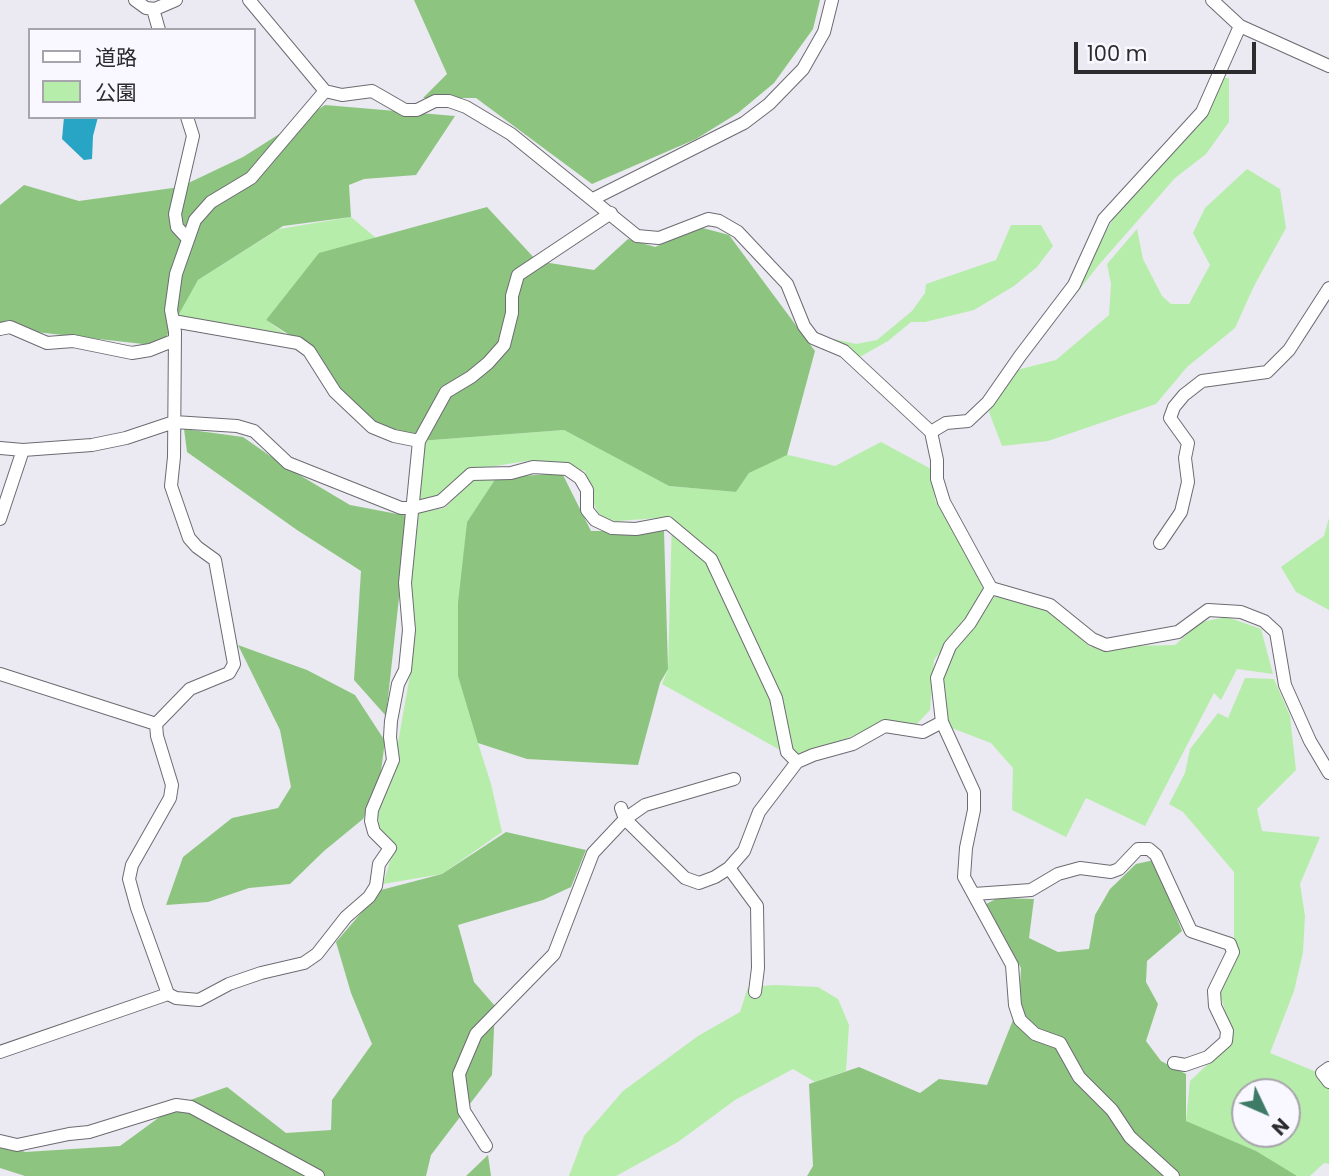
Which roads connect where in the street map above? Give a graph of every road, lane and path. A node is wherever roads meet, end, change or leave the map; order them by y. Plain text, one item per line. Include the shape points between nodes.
1 (135, 0) edge
2 (176, 0) edge
3 (832, 0) edge
4 (1212, 0) edge
5 (255, 2) edge
6 (153, 9) junction
7 (1240, 26) junction
8 (158, 28) edge
9 (1329, 66) edge
10 (325, 91) junction
11 (188, 119) edge
12 (593, 199) junction
13 (611, 213) junction
14 (188, 239) junction
15 (1329, 288) edge
16 (173, 321) junction
17 (0, 329) edge
18 (175, 340) junction
19 (174, 422) junction
20 (931, 432) junction
21 (419, 441) junction
22 (0, 448) edge
23 (23, 450) junction
24 (413, 508) junction
25 (0, 519) edge
26 (1160, 543) dead end
27 (991, 588) junction
28 (0, 674) edge
29 (942, 722) junction
30 (156, 724) junction
31 (797, 762) junction
32 (1329, 773) edge
33 (734, 779) dead end
34 (623, 814) junction
35 (729, 868) junction
36 (974, 894) junction
37 (755, 992) dead end
38 (168, 994) junction
39 (0, 1052) edge
40 (1174, 1063) dead end
41 (1329, 1068) edge
42 (1329, 1082) edge
43 (0, 1141) edge
44 (486, 1146) dead end
45 (318, 1176) edge
46 (1173, 1176) edge

1 - 6 street
2 - 6 street
3 - 12 street via 824,32 803,69 769,104 744,123
4 - 7 street
5 - 10 street
6 - 8 street
7 - 9 street
7 - 20 street via 1202,112 1104,219 1074,285 988,402 968,421 946,423
10 - 12 street via 342,95 372,91 405,110 435,101 466,107 511,134
10 - 14 street via 251,178 211,202 195,220
11 - 14 street via 193,136 175,214 177,227
12 - 13 street
13 - 20 street via 637,236 659,238 708,219 738,232 787,284 813,338 844,351
13 - 21 street via 518,275 504,345 471,377 446,392
14 - 16 street via 176,274
15 - 26 street via 1289,350 1267,372 1202,381 1174,407 1170,418 1188,443 1188,482 1181,512
16 - 18 street
16 - 21 street via 298,343 309,351 335,392 372,427
17 - 18 street via 10,327 47,342 73,341 132,353
18 - 19 street
19 - 23 street via 92,445
19 - 24 street via 247,428 288,463 401,508
19 - 30 street via 171,486 189,538 215,561 234,664 229,673 190,689
20 - 27 street via 944,502
21 - 24 street
22 - 23 street
23 - 25 street
24 - 31 street via 441,501 471,474 533,467 567,469 587,489 587,510 595,520 612,528 668,523 679,530 711,559 776,698 787,752
24 - 38 street via 405,583 409,630 405,670 391,721 393,760 372,810 374,832 390,848 379,864 376,886 304,963 229,984 199,1000
27 - 29 street via 941,664 937,678
27 - 32 street via 1050,605 1106,645 1178,632 1208,610 1241,612 1264,621 1276,632 1284,685
28 - 30 street
29 - 31 street via 922,732 886,726 853,744
29 - 36 street via 974,792 964,877
30 - 38 street via 172,785 170,798 128,879
31 - 35 street via 759,813 744,851
33 - 34 street
34 - 35 street via 685,878 699,883
34 - 44 street via 593,852 554,954 476,1034 459,1074 464,1111
35 - 37 street via 757,906
36 - 40 street via 1031,890 1058,874 1080,868 1111,872 1138,849 1149,849 1191,931 1230,943 1233,951 1214,991 1226,1041 1208,1057 1185,1065
36 - 46 street via 1012,965 1020,1020 1035,1034 1060,1043 1079,1077 1130,1137
38 - 39 street
41 - 42 street via 1322,1073
43 - 45 street via 17,1145 89,1132 176,1105 191,1107

